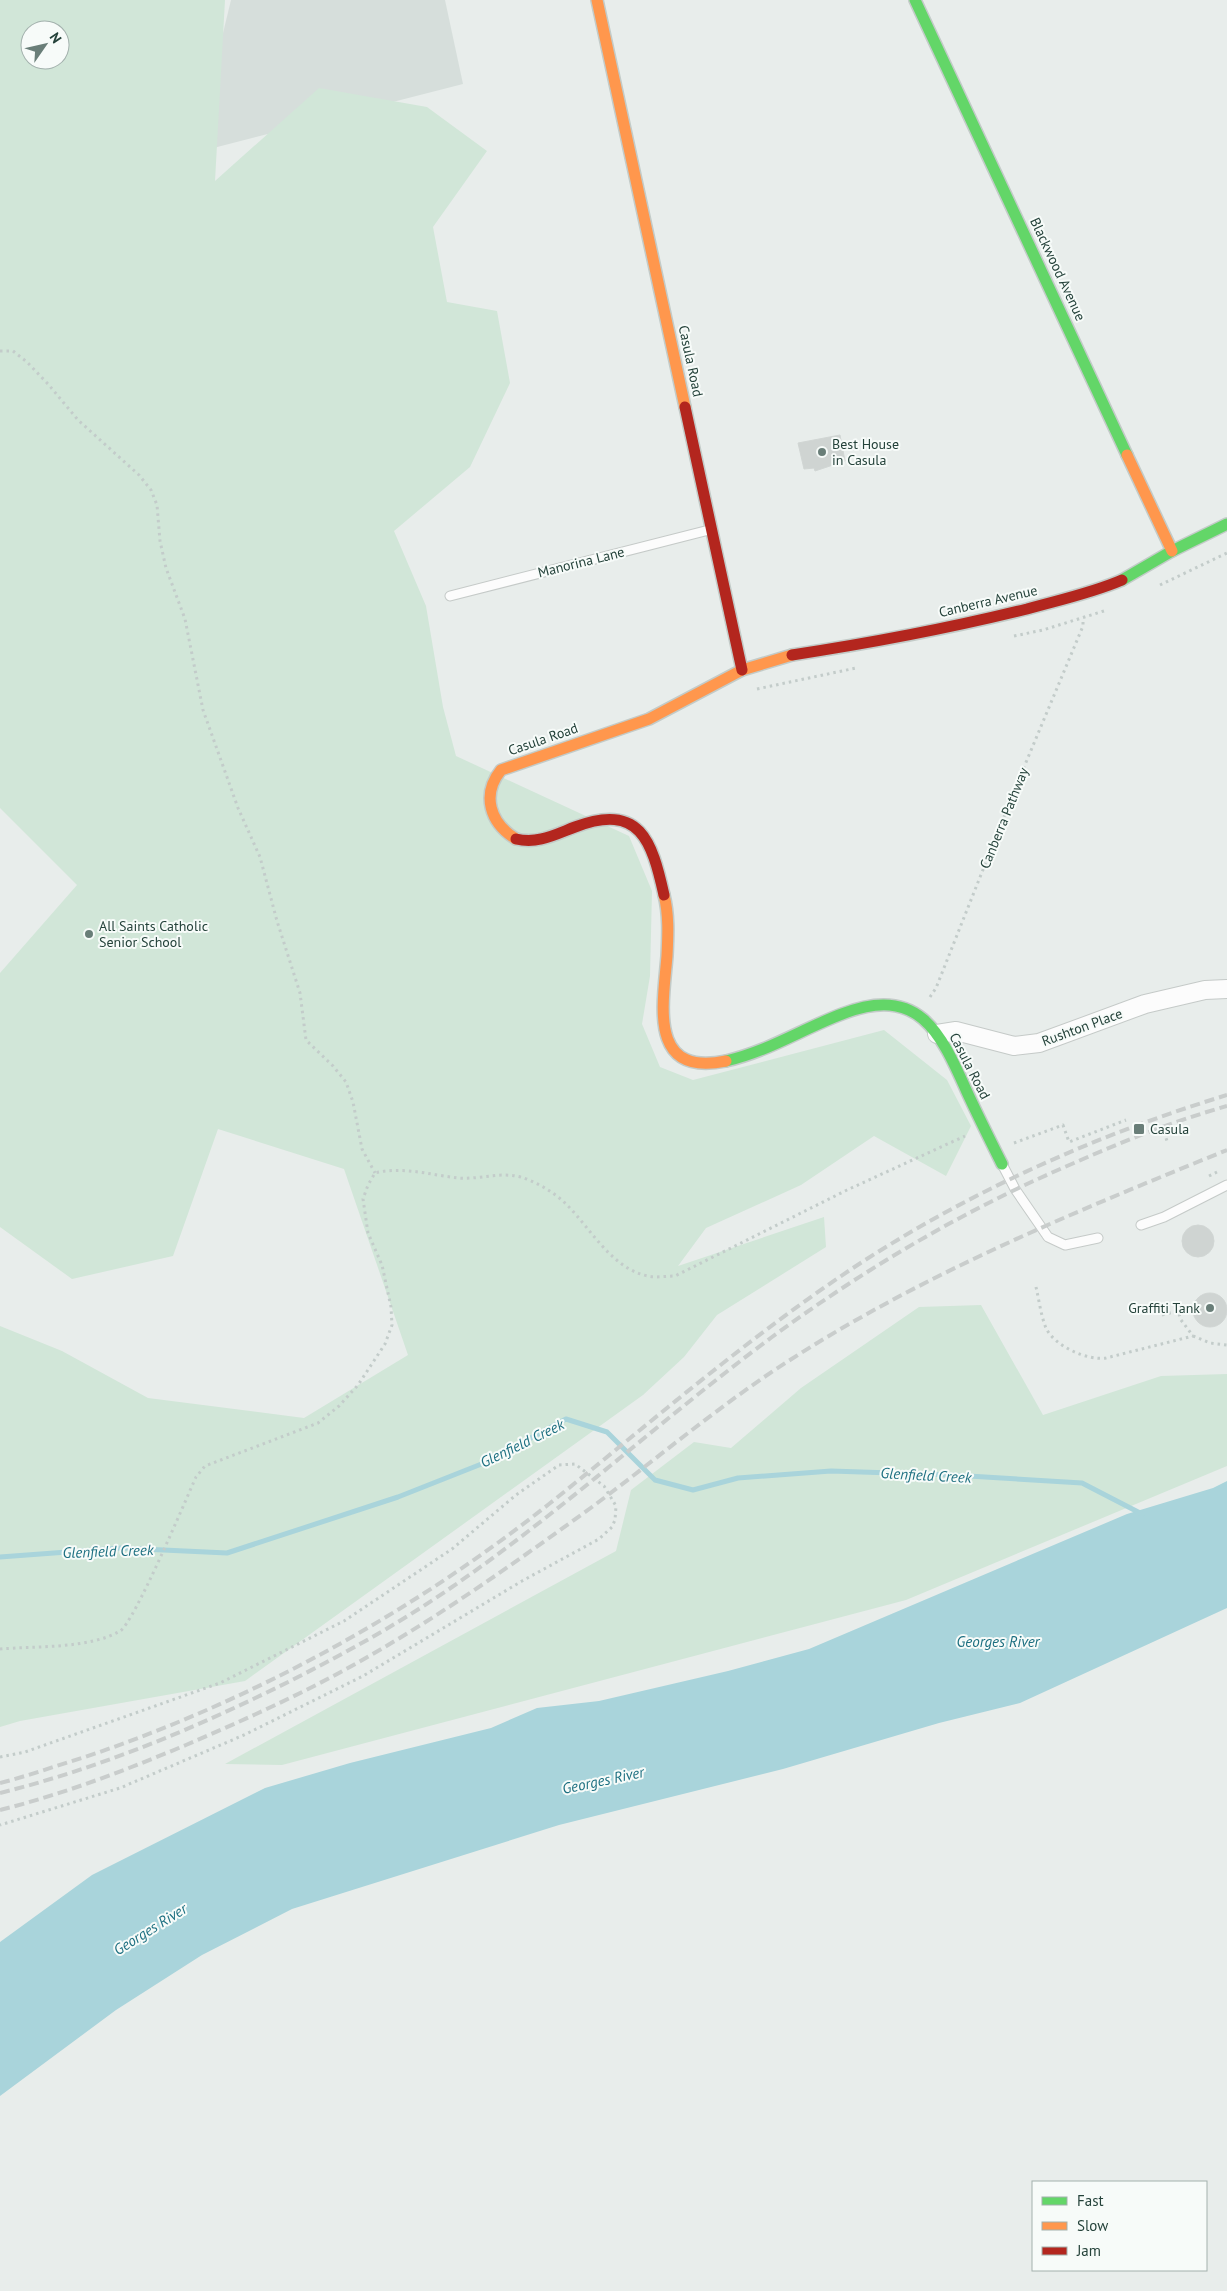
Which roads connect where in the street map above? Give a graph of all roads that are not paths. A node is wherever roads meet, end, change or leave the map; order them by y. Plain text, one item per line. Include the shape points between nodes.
1 (597, 0) edge
2 (915, 0) edge
3 (1227, 524) edge
4 (712, 529) junction
5 (1172, 551) junction
6 (450, 596) dead end
7 (742, 670) junction
8 (1227, 989) edge
9 (937, 1034) junction
10 (1002, 1164) joint
11 (1227, 1185) edge
12 (1141, 1225) dead end
13 (1098, 1238) dead end

1 - 4 street, Casula Road
2 - 5 street, Blackwood Avenue
3 - 5 street, Canberra Avenue
4 - 6 lane, Manorina Lane
4 - 7 street, Casula Road
5 - 7 street, Canberra Avenue via 1121,581 1084,594 876,642 787,656
7 - 9 street, Casula Road via 650,719 501,770 488,793 496,822 516,840 527,841 612,818 626,822 648,839 666,906 662,1026 676,1054 685,1059 711,1064 740,1057 859,1007 881,1004 899,1006 920,1015
8 - 9 street, Rushton Place via 1205,990 1145,1004 1040,1043 1014,1046 956,1031
9 - 10 street, Casula Road
10 - 13 lane via 1048,1237 1065,1245
11 - 12 lane

